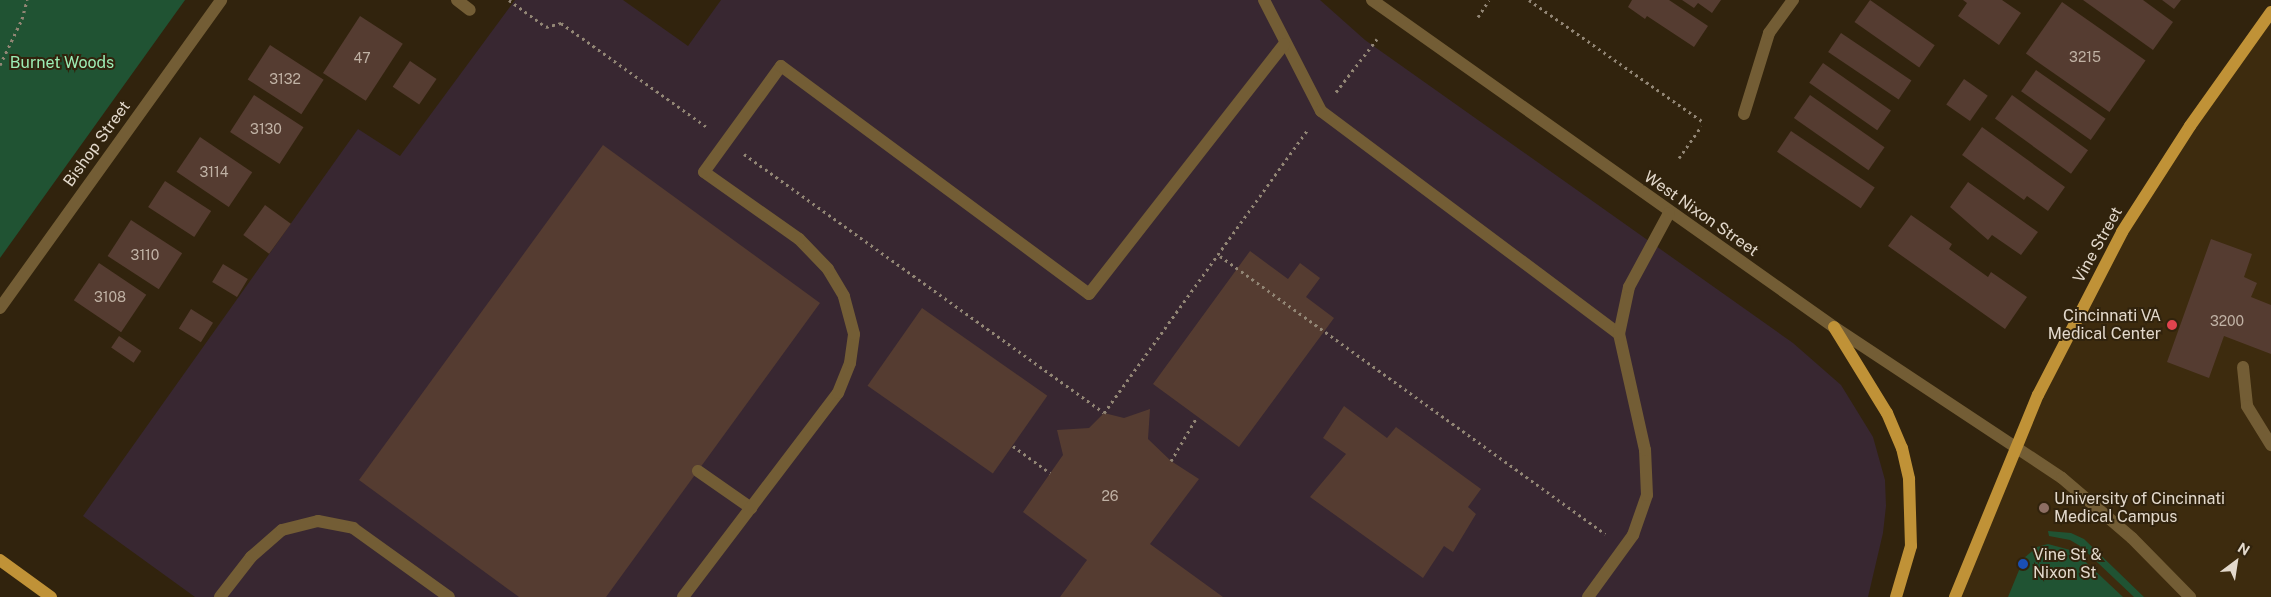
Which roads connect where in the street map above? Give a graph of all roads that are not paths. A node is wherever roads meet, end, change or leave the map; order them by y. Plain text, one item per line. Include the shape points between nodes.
1 (221, 0) edge
2 (456, 0) edge
3 (1264, 0) edge
4 (1372, 0) edge
5 (1793, 0) edge
6 (470, 10) dead end
7 (2271, 12) edge
8 (1284, 44) junction
9 (1744, 114) dead end
10 (1669, 213) junction
11 (0, 308) edge
12 (1834, 327) junction
13 (1620, 334) junction
14 (2242, 367) dead end
15 (2271, 445) edge
16 (2014, 449) junction
17 (698, 470) dead end
18 (750, 508) junction
19 (0, 560) edge
20 (51, 597) edge
21 (220, 597) edge
22 (449, 597) edge
23 (683, 597) edge
24 (1588, 597) edge
25 (1896, 597) edge
26 (1955, 597) edge
27 (2190, 597) edge

1 - 11 street, Bishop Street
2 - 6 street
3 - 8 street
4 - 10 street, West Nixon Street
5 - 9 street via 1769,33
7 - 16 main road, Vine Street via 2190,126 2122,232 2038,395
8 - 13 street via 1321,110
8 - 18 street via 1090,294 781,66 704,172 799,239 828,269 844,296 854,334 850,363 838,393
10 - 12 street, West Nixon Street
10 - 13 street via 1629,287
12 - 16 street, West Nixon Street
12 - 25 main road via 1887,413 1902,448 1910,479 1911,546
13 - 24 street via 1645,450 1647,495 1633,536
14 - 15 street via 2247,406
16 - 26 main road, Vine Street
16 - 27 street, West Nixon Street via 2062,478 2132,538
17 - 18 street
18 - 23 street
19 - 20 main road
21 - 22 street via 251,557 282,530 318,521 353,528

